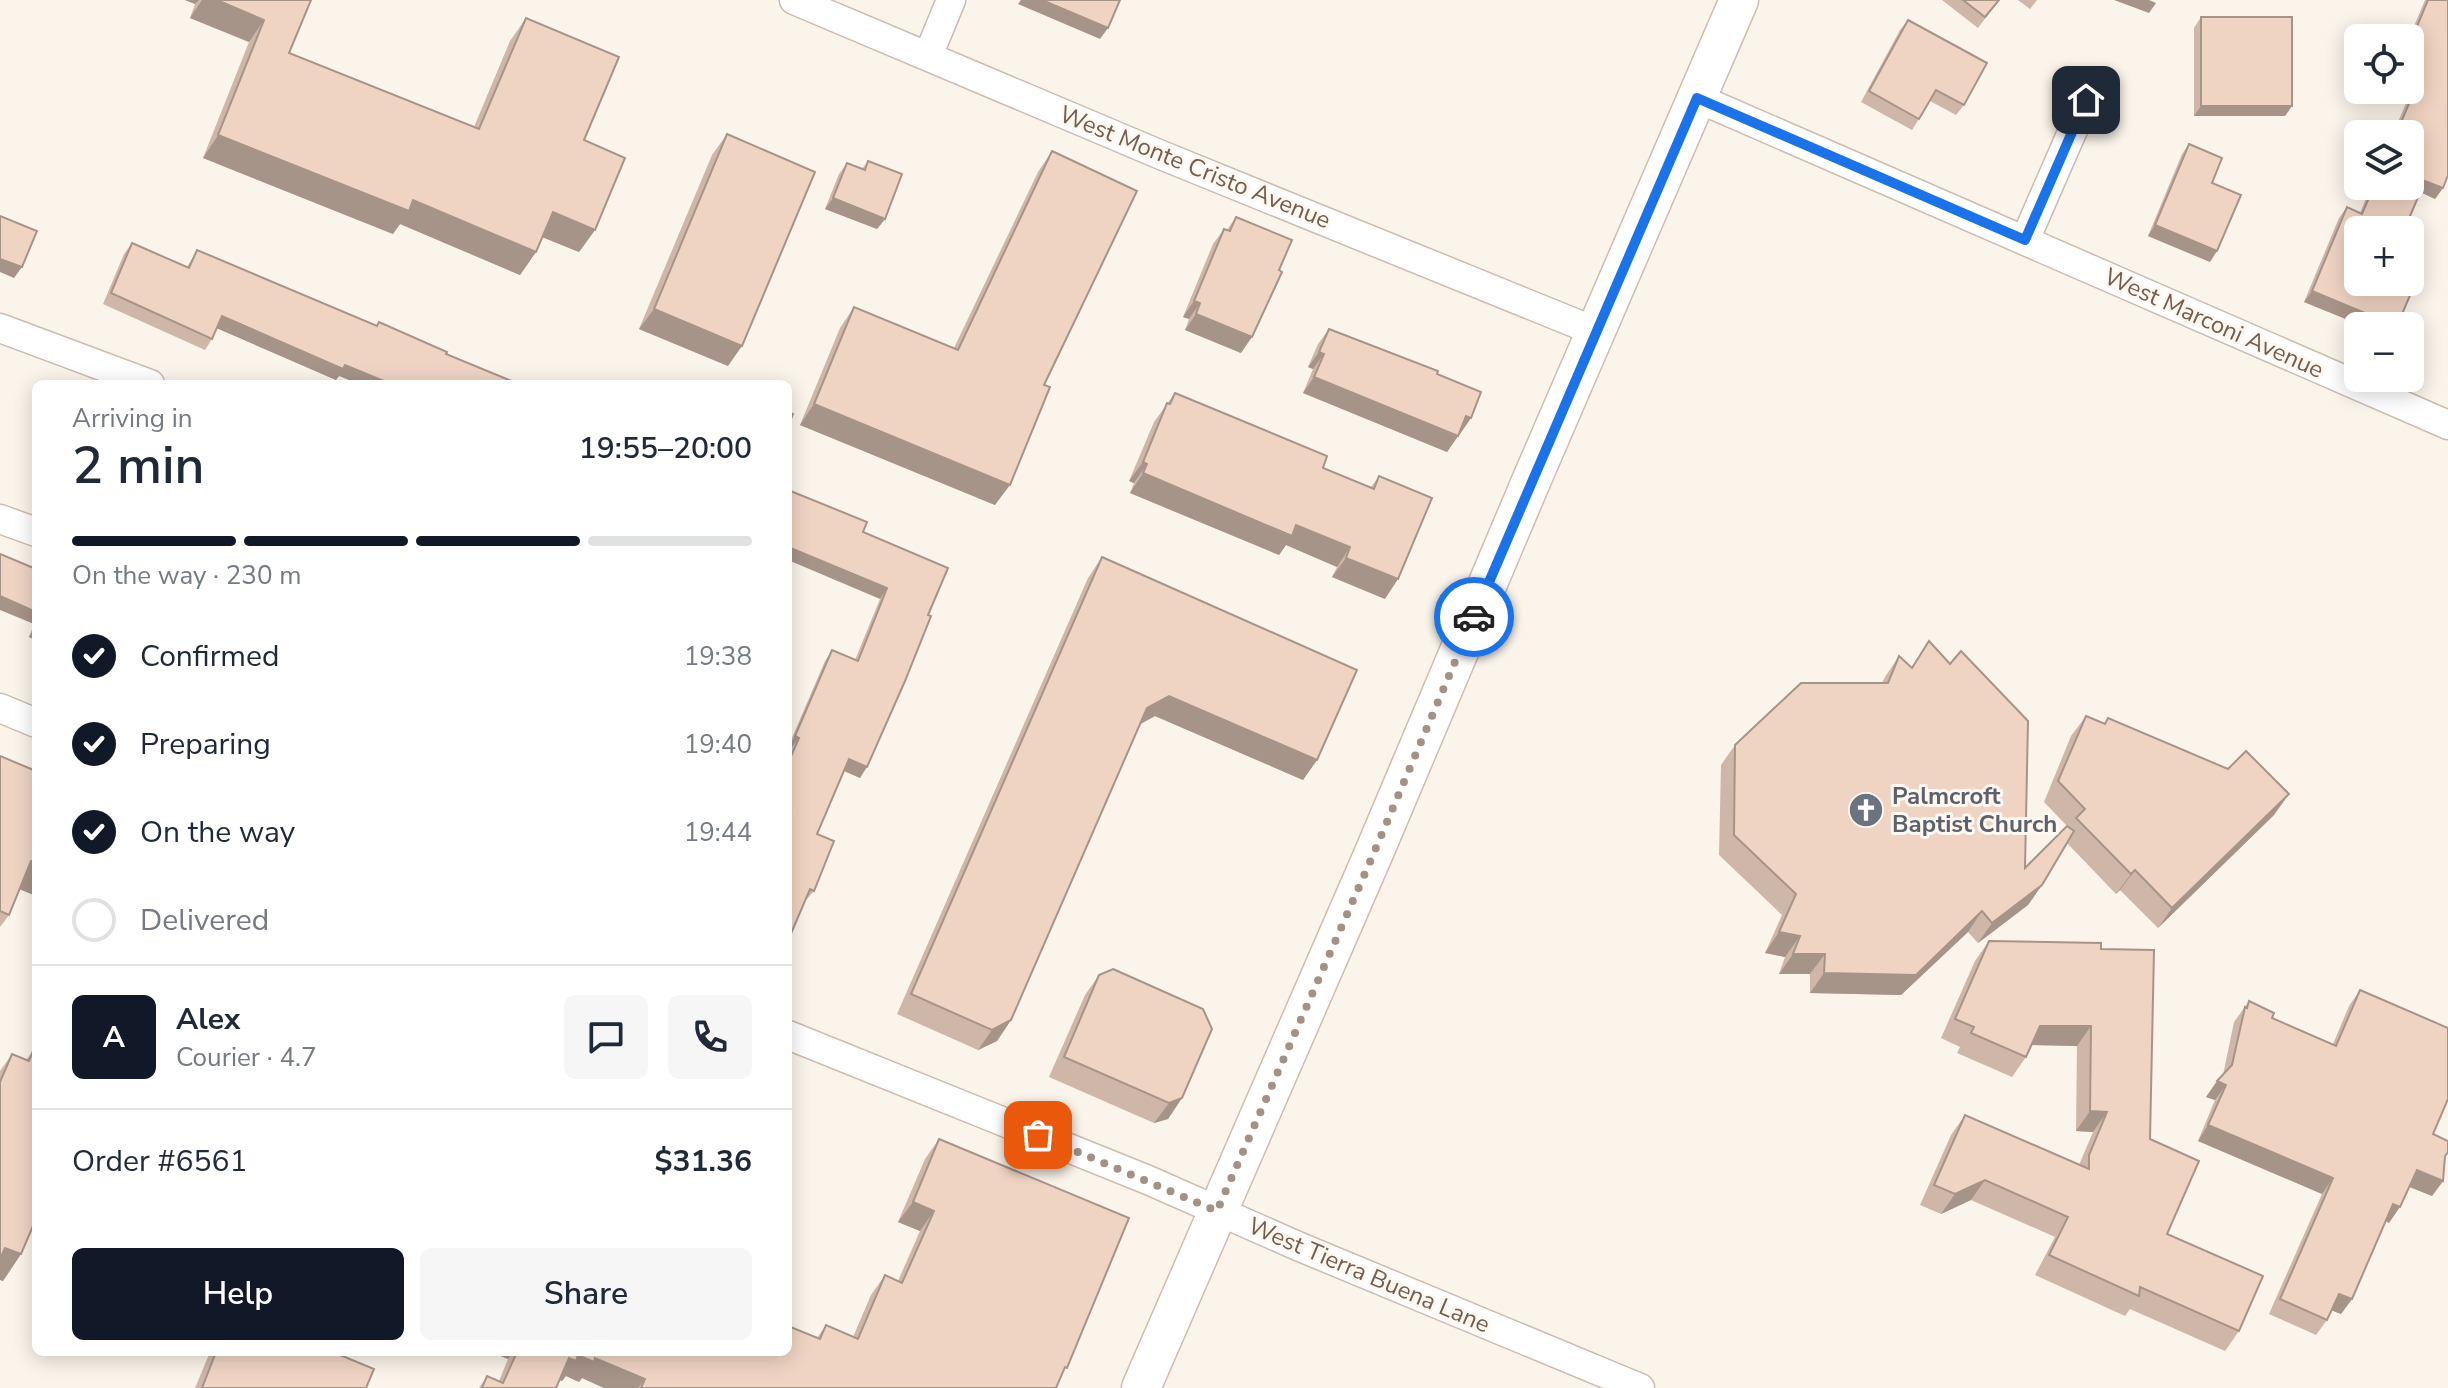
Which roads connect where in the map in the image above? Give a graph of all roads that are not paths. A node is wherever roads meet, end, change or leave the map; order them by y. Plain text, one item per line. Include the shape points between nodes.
1 (794, 0) edge
2 (951, 0) edge
3 (1739, 0) edge
4 (928, 56) junction
5 (1697, 98) junction
6 (2086, 100) dead end
7 (2025, 240) junction
8 (0, 328) edge
9 (1597, 332) junction
10 (139, 380) edge
11 (2445, 416) edge
12 (0, 519) edge
13 (32, 531) edge
14 (0, 708) edge
15 (32, 721) edge
16 (792, 1037) edge
17 (1217, 1211) junction
18 (1141, 1388) edge
19 (1640, 1388) edge

1 - 4 street, West Monte Cristo Avenue
2 - 4 street
3 - 5 main road
4 - 9 street, West Monte Cristo Avenue
5 - 7 street, West Marconi Avenue
5 - 9 main road
6 - 7 street
7 - 11 street, West Marconi Avenue
8 - 10 street
9 - 17 main road
12 - 13 street
14 - 15 street
16 - 17 street, West Tierra Buena Lane
17 - 18 main road
17 - 19 street, West Tierra Buena Lane

